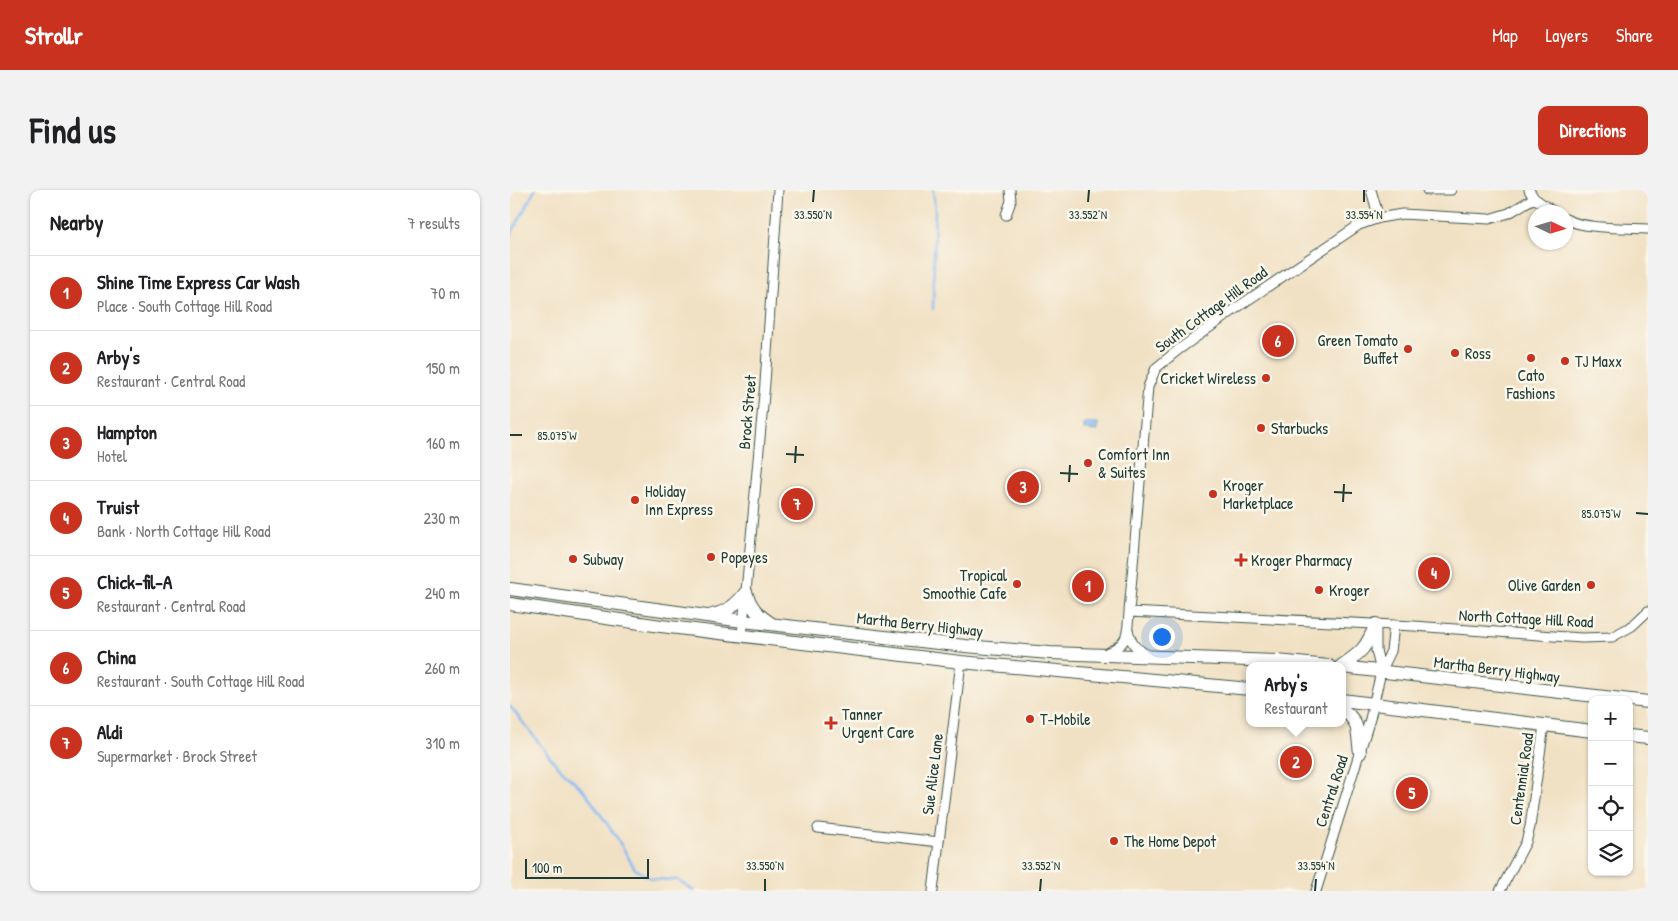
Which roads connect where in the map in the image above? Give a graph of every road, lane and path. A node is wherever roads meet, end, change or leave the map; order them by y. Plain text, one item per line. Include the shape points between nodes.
1 (778, 190) edge
2 (1010, 190) edge
3 (1370, 190) edge
4 (1427, 190) edge
5 (1451, 190) edge
6 (1531, 194) edge
7 (1545, 205) edge
8 (1006, 215) dead end
9 (1379, 218) junction
10 (1573, 222) edge
11 (1648, 229) edge
12 (510, 589) edge
13 (746, 592) junction
14 (510, 604) edge
15 (1648, 611) edge
16 (1129, 612) junction
17 (705, 616) junction
18 (743, 621) junction
19 (1376, 624) junction
20 (772, 625) junction
21 (1394, 625) junction
22 (1128, 630) junction
23 (742, 636) junction
24 (965, 646) junction
25 (1102, 654) junction
26 (1149, 656) junction
27 (961, 662) junction
28 (1287, 662) edge
29 (1346, 664) edge
30 (1346, 668) edge
31 (1381, 672) junction
32 (1246, 689) edge
33 (1593, 696) edge
34 (1648, 696) edge
35 (1633, 699) edge
36 (1346, 700) edge
37 (1633, 700) edge
38 (1648, 702) edge
39 (1374, 704) junction
40 (1346, 712) edge
41 (1544, 725) junction
42 (1588, 730) edge
43 (1633, 736) edge
44 (1648, 738) edge
45 (1360, 753) junction
46 (818, 828) dead end
47 (939, 842) junction
48 (933, 891) edge
49 (1316, 891) edge
50 (1500, 891) edge

1 - 13 street, Brock Street
2 - 8 street via 1011,201
3 - 9 street
4 - 5 street
6 - 7 street
6 - 9 street, South Cottage Hill Road via 1509,213 1489,219 1402,214
9 - 16 street, South Cottage Hill Road via 1338,238 1156,368 1148,387
10 - 11 street
12 - 17 highway, Martha Berry Highway
13 - 17 highway via 730,609
13 - 18 street, Brock Street
13 - 20 highway via 750,606
14 - 23 highway, Martha Berry Highway
15 - 21 street, North Cottage Hill Road via 1632,626 1612,637 1582,638
16 - 19 street
16 - 22 street, South Cottage Hill Road
17 - 18 highway, Martha Berry Highway
18 - 20 highway, Martha Berry Highway
18 - 23 street, Brock Street
19 - 21 street
19 - 29 highway via 1368,644
19 - 31 street, Central Road via 1376,650
20 - 24 highway, Martha Berry Highway
21 - 31 street, Central Road via 1391,651
22 - 25 street via 1124,643
22 - 26 street via 1131,643
23 - 27 highway, Martha Berry Highway
24 - 25 highway, Martha Berry Highway
24 - 27 highway
25 - 26 highway, Martha Berry Highway
26 - 28 highway, Martha Berry Highway
27 - 32 highway, Martha Berry Highway
27 - 47 street, Sue Alice Lane
30 - 31 highway, Martha Berry Highway
31 - 33 highway, Martha Berry Highway
31 - 39 street, Central Road
34 - 35 highway
36 - 39 highway
37 - 38 highway, Martha Berry Highway
39 - 41 highway
39 - 45 street, Central Road
40 - 45 highway via 1356,723
41 - 42 highway
41 - 50 street, Centennial Road via 1530,827 1526,842
43 - 44 highway
45 - 49 street, Central Road
46 - 47 street
47 - 48 street, Sue Alice Lane

